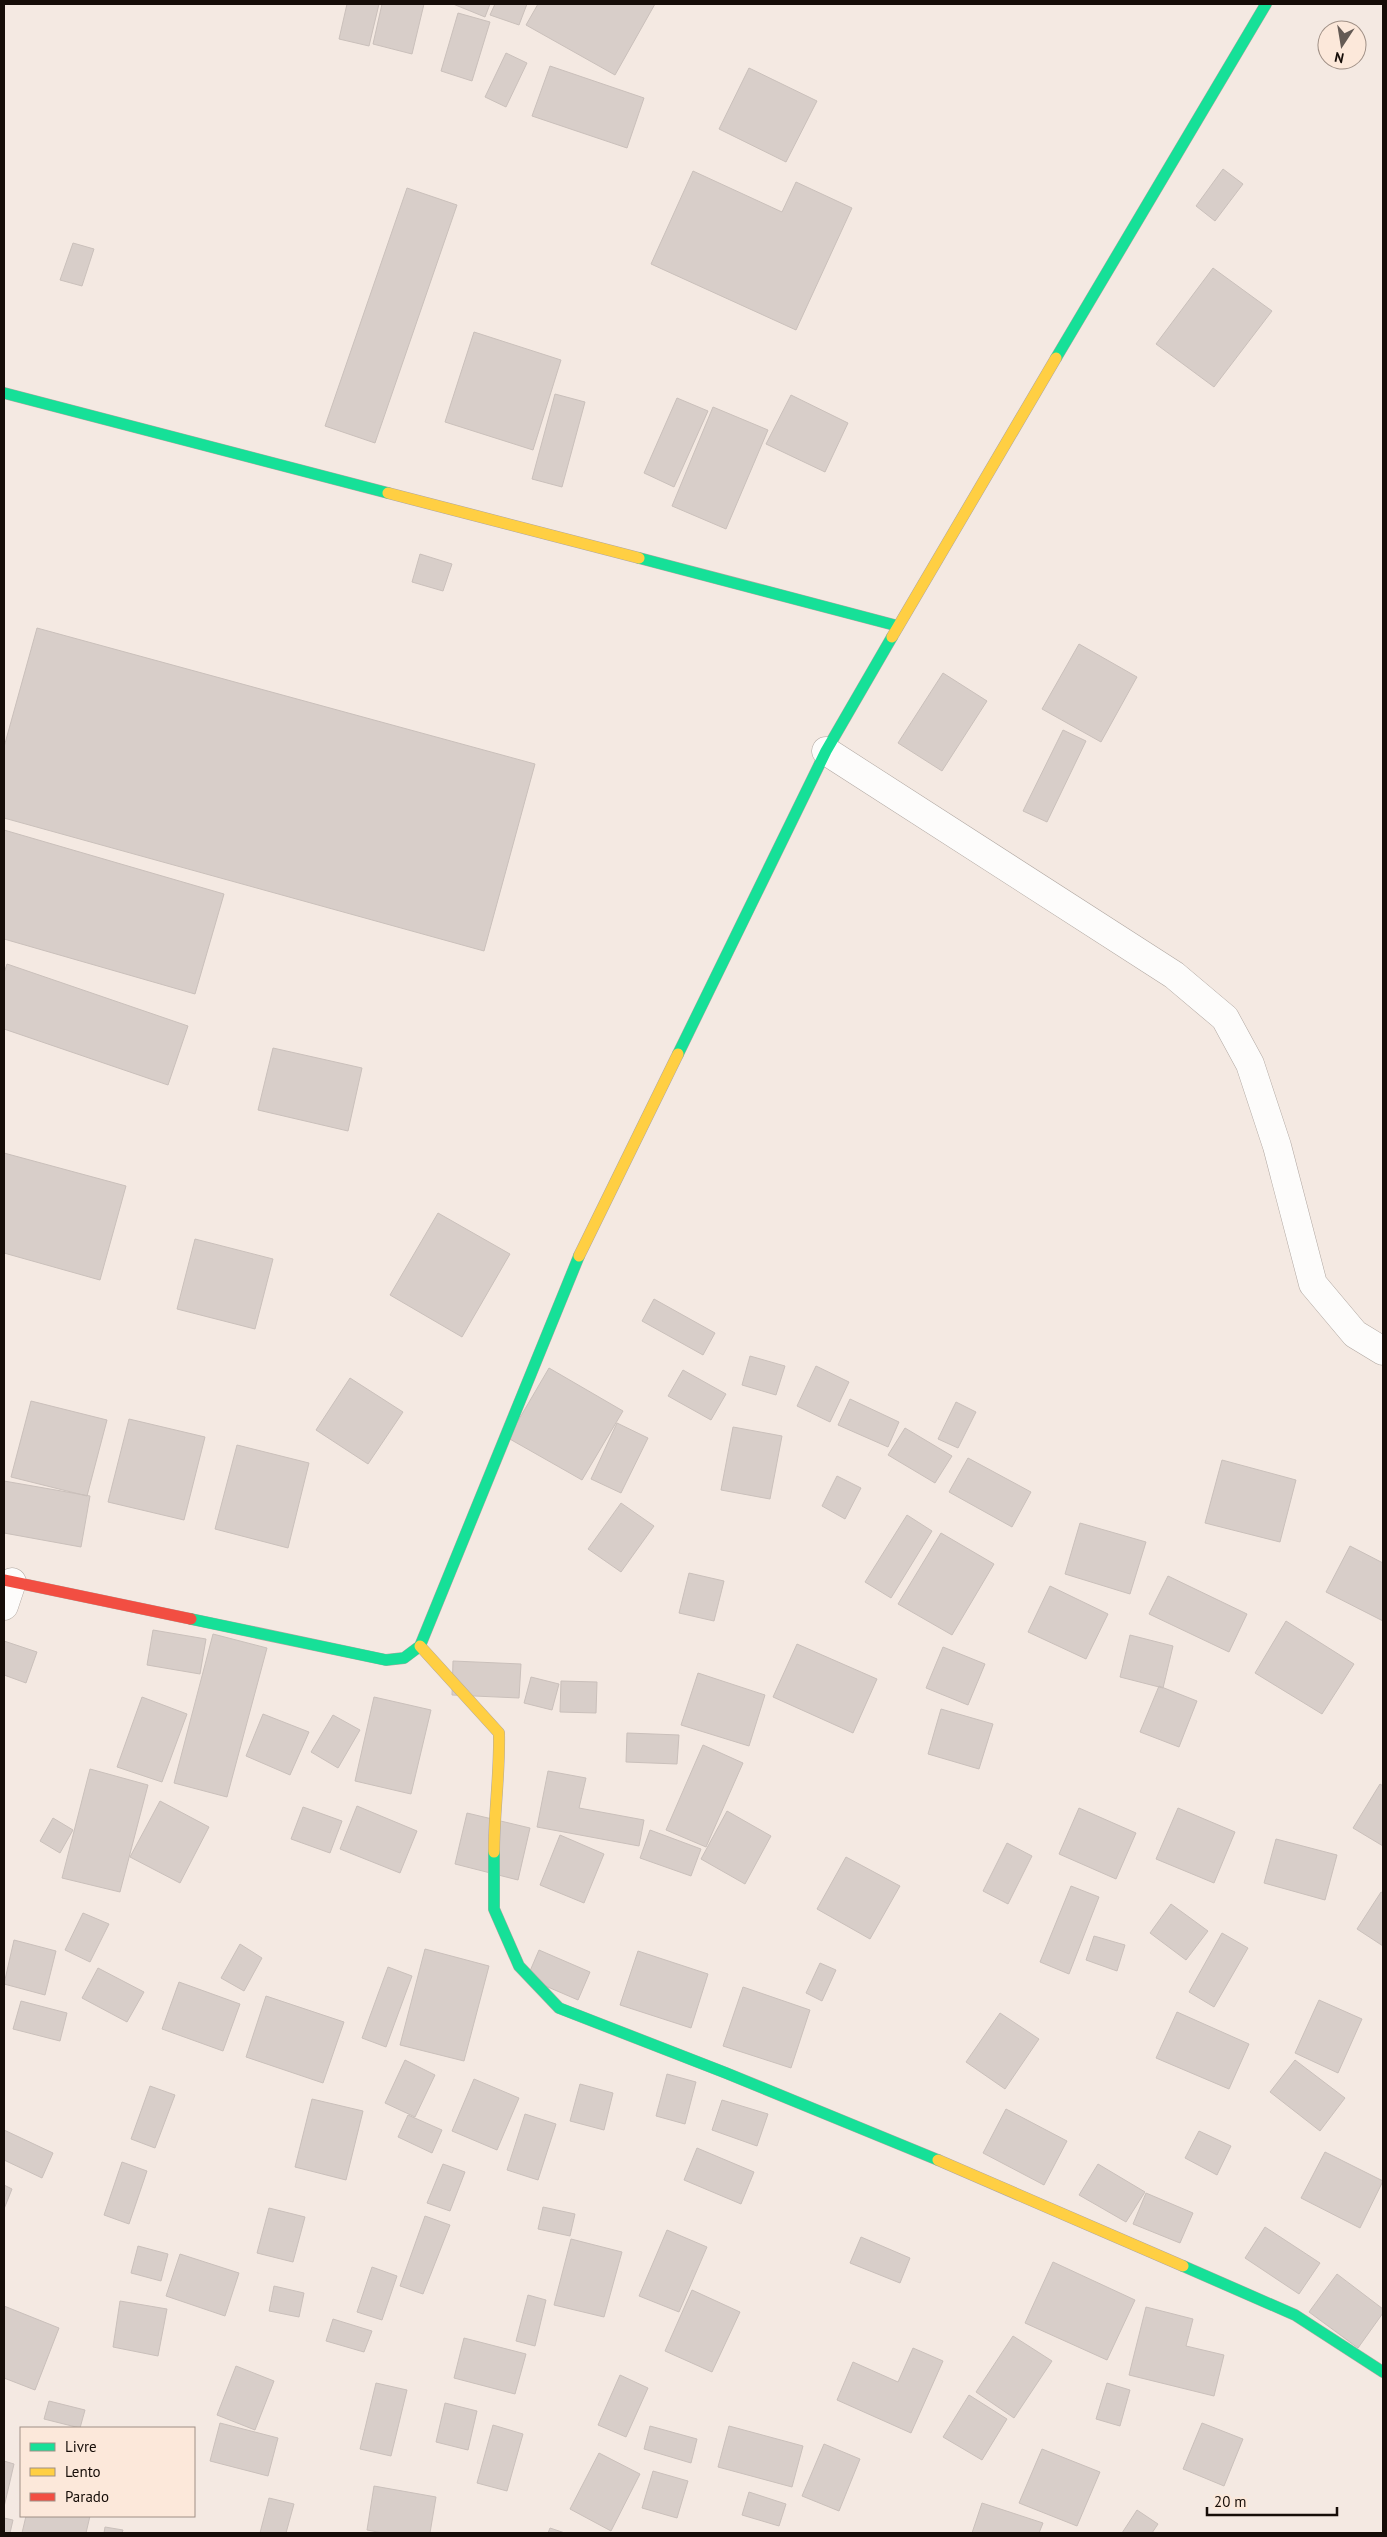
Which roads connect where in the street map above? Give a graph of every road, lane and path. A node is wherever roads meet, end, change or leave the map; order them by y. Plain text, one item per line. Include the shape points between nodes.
1 (1266, 4) edge
2 (4, 393) edge
3 (898, 626) junction
4 (826, 751) junction
5 (1383, 1351) edge
6 (7, 1590) edge
7 (420, 1646) junction
8 (1383, 2372) edge

1 - 3 street
2 - 3 street
3 - 4 street
4 - 5 street via 1174,975 1225,1018 1250,1064 1313,1284 1355,1334
4 - 7 street via 575,1265
6 - 7 street via 386,1660 404,1658
7 - 8 street via 499,1733 500,1761 494,1818 494,1909 519,1966 559,2008 1016,2192 1296,2315

